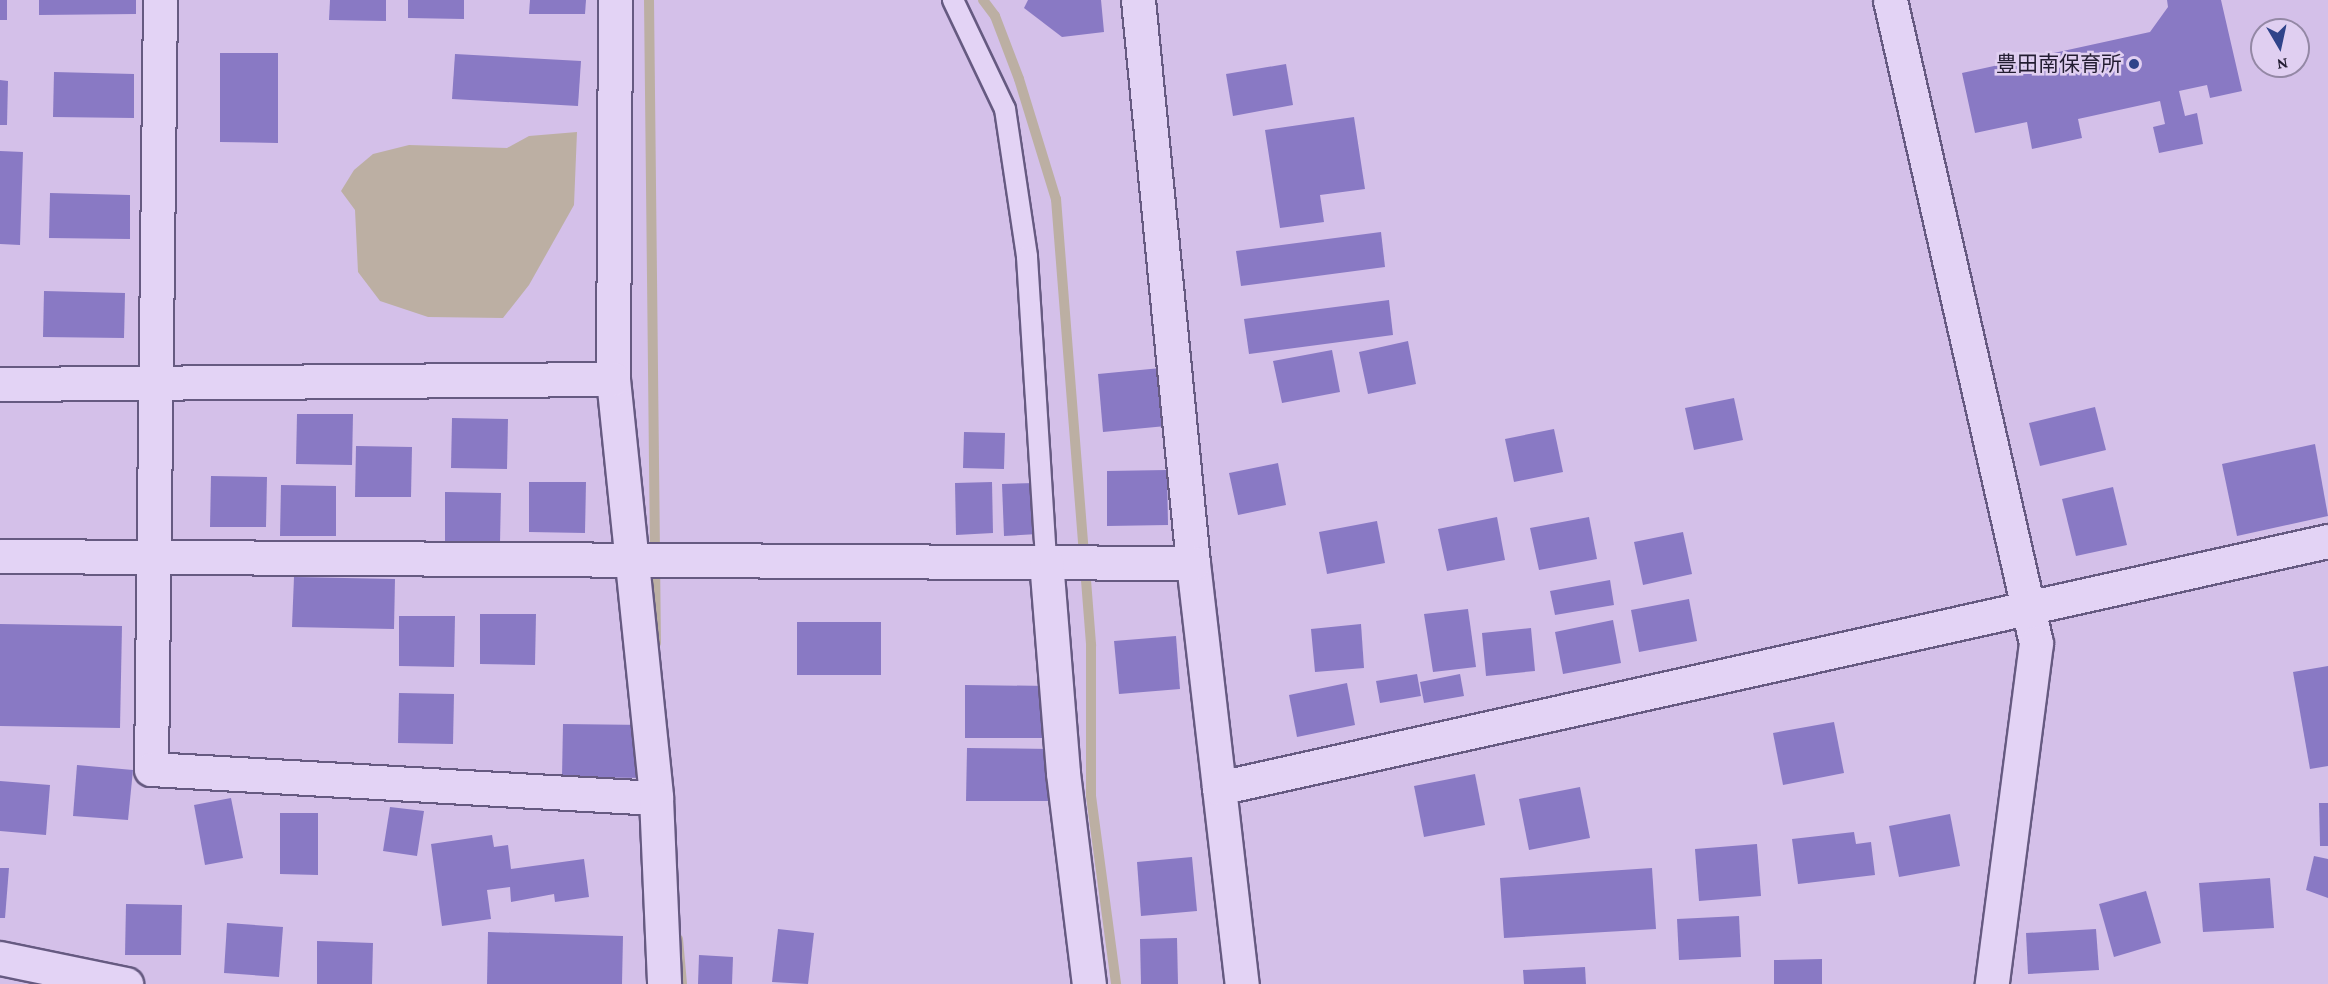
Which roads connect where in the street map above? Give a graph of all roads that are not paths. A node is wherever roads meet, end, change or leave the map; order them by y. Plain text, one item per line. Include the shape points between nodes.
1 (160, 0) edge
2 (615, 0) edge
3 (953, 0) edge
4 (1138, 0) edge
5 (1890, 0) edge
6 (613, 379) junction
7 (156, 383) junction
8 (0, 384) edge
9 (2328, 541) edge
10 (0, 556) edge
11 (630, 557) junction
12 (155, 558) junction
13 (1046, 561) junction
14 (1193, 563) junction
15 (2030, 610) junction
16 (1219, 788) junction
17 (656, 798) junction
18 (0, 958) edge
19 (126, 984) edge
20 (664, 984) edge
21 (1089, 984) edge
22 (1242, 984) edge
23 (1992, 984) edge

1 - 7 street
2 - 6 street
3 - 13 lane via 1005,109 1027,257
4 - 14 street
5 - 15 street
6 - 7 street
6 - 11 street
7 - 8 street
7 - 12 street
9 - 15 street
10 - 12 street
11 - 12 street
11 - 13 street
11 - 17 street
12 - 17 street via 151,769
13 - 14 street
13 - 21 street via 1063,773
14 - 16 street
15 - 16 street
15 - 23 street via 2036,643
16 - 22 street
17 - 20 street
18 - 19 street

